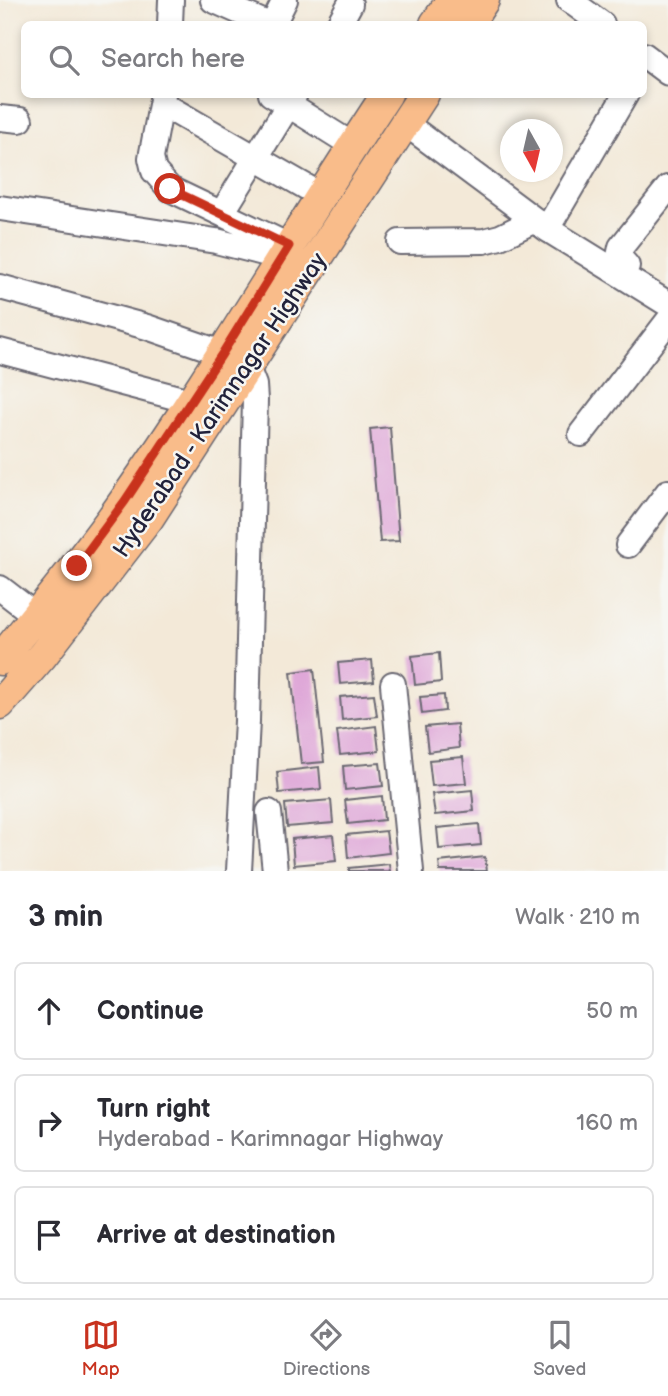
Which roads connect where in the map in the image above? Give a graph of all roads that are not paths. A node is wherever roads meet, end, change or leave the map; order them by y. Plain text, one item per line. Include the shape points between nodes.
1 (171, 0) edge
2 (213, 0) edge
3 (285, 0) edge
4 (452, 0) edge
5 (484, 0) edge
6 (569, 0) edge
7 (170, 21) edge
8 (260, 21) edge
9 (274, 21) edge
10 (437, 21) edge
11 (470, 21) edge
12 (598, 21) edge
13 (647, 60) edge
14 (668, 73) edge
15 (285, 98) edge
16 (382, 98) edge
17 (422, 98) edge
18 (623, 98) edge
19 (163, 99) edge
20 (406, 124) junction
21 (354, 146) junction
22 (257, 159) junction
23 (668, 188) edge
24 (322, 196) junction
25 (0, 208) edge
26 (222, 213) junction
27 (541, 225) junction
28 (400, 242) dead end
29 (286, 252) junction
30 (631, 281) junction
31 (0, 287) edge
32 (668, 288) edge
33 (668, 304) edge
34 (668, 321) edge
35 (0, 351) edge
36 (235, 360) junction
37 (190, 401) junction
38 (581, 433) dead end
39 (668, 492) edge
40 (628, 545) dead end
41 (0, 588) edge
42 (35, 615) junction
43 (0, 660) edge
44 (393, 684) dead end
45 (0, 704) edge
46 (270, 812) dead end
47 (239, 871) edge
48 (275, 871) edge
49 (411, 871) edge

1 - 7 street
2 - 8 street
3 - 9 street
4 - 10 main road
5 - 11 main road
6 - 12 street
13 - 14 street
15 - 21 street
15 - 22 street
16 - 21 main road, Hyderabad - Karimnagar Highway
17 - 20 main road, Hyderabad - Karimnagar Highway
18 - 27 street
19 - 22 street
19 - 26 street via 151,158 154,171 170,189
20 - 27 street
20 - 36 main road, Hyderabad - Karimnagar Highway
21 - 24 main road, Hyderabad - Karimnagar Highway
22 - 24 street
22 - 26 street
23 - 30 street via 621,247 619,257 627,265
24 - 29 main road, Hyderabad - Karimnagar Highway
25 - 29 street
26 - 29 street
27 - 28 street via 484,241
27 - 30 street
29 - 36 main road, Hyderabad - Karimnagar Highway
30 - 32 street via 646,279 659,289
30 - 33 street
31 - 36 street via 147,327
34 - 38 street
35 - 37 street
36 - 37 main road, Hyderabad - Karimnagar Highway
36 - 45 main road, Hyderabad - Karimnagar Highway via 148,519
36 - 47 street via 254,385 255,400
37 - 42 main road, Hyderabad - Karimnagar Highway via 125,501
39 - 40 street
41 - 42 street
42 - 43 main road, Hyderabad - Karimnagar Highway
44 - 49 street
46 - 48 street

